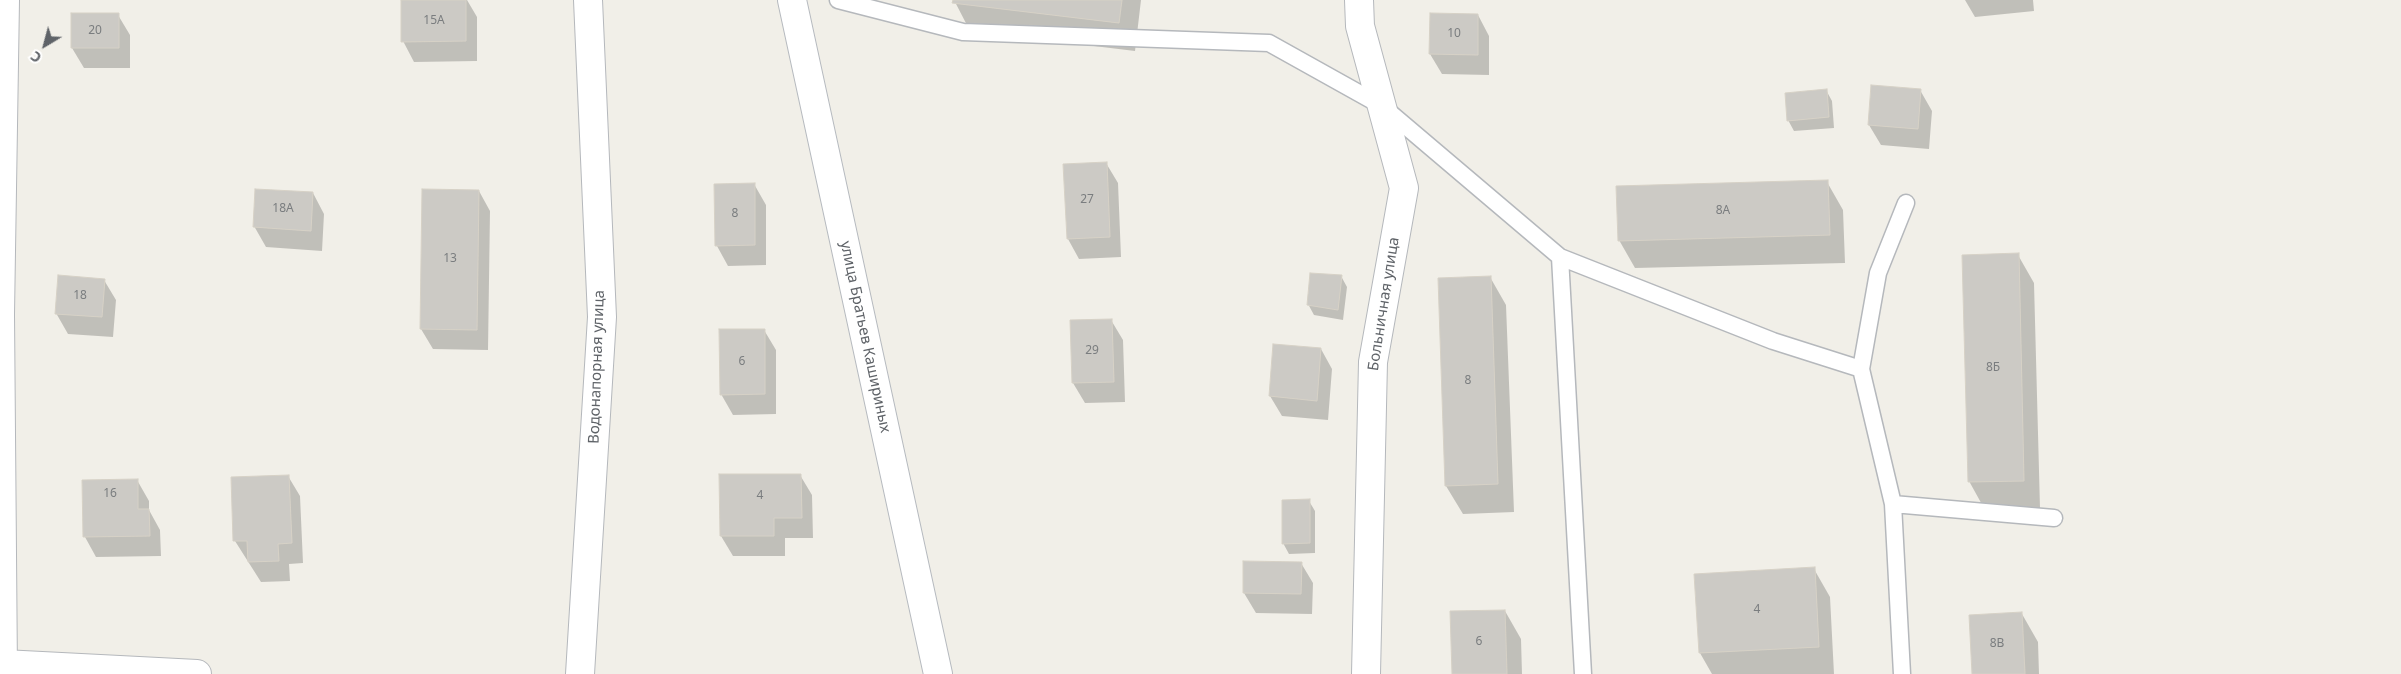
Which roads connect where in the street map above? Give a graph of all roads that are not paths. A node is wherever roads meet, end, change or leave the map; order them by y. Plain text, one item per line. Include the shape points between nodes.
1 (6, 0) edge
2 (588, 0) edge
3 (792, 0) edge
4 (838, 0) edge
5 (1359, 0) edge
6 (1382, 106) junction
7 (1906, 203) dead end
8 (1560, 257) junction
9 (1861, 369) junction
10 (1893, 504) junction
11 (2054, 518) dead end
12 (2, 667) edge
13 (197, 674) edge
14 (580, 674) edge
15 (938, 674) edge
16 (1366, 674) edge
17 (1583, 674) edge
18 (1902, 674) edge

1 - 12 street via 0,314
2 - 14 street, Водонапорная улица via 602,317
3 - 15 street, улица Братьев Кашириных
4 - 6 lane via 963,32 1270,44
5 - 6 street, Больничная улица via 1360,26
6 - 8 lane
6 - 16 street, Больничная улица via 1404,188 1373,362
7 - 9 lane via 1878,273
8 - 9 lane via 1773,340
8 - 17 lane
9 - 10 lane
10 - 11 lane
10 - 18 lane
12 - 13 street

